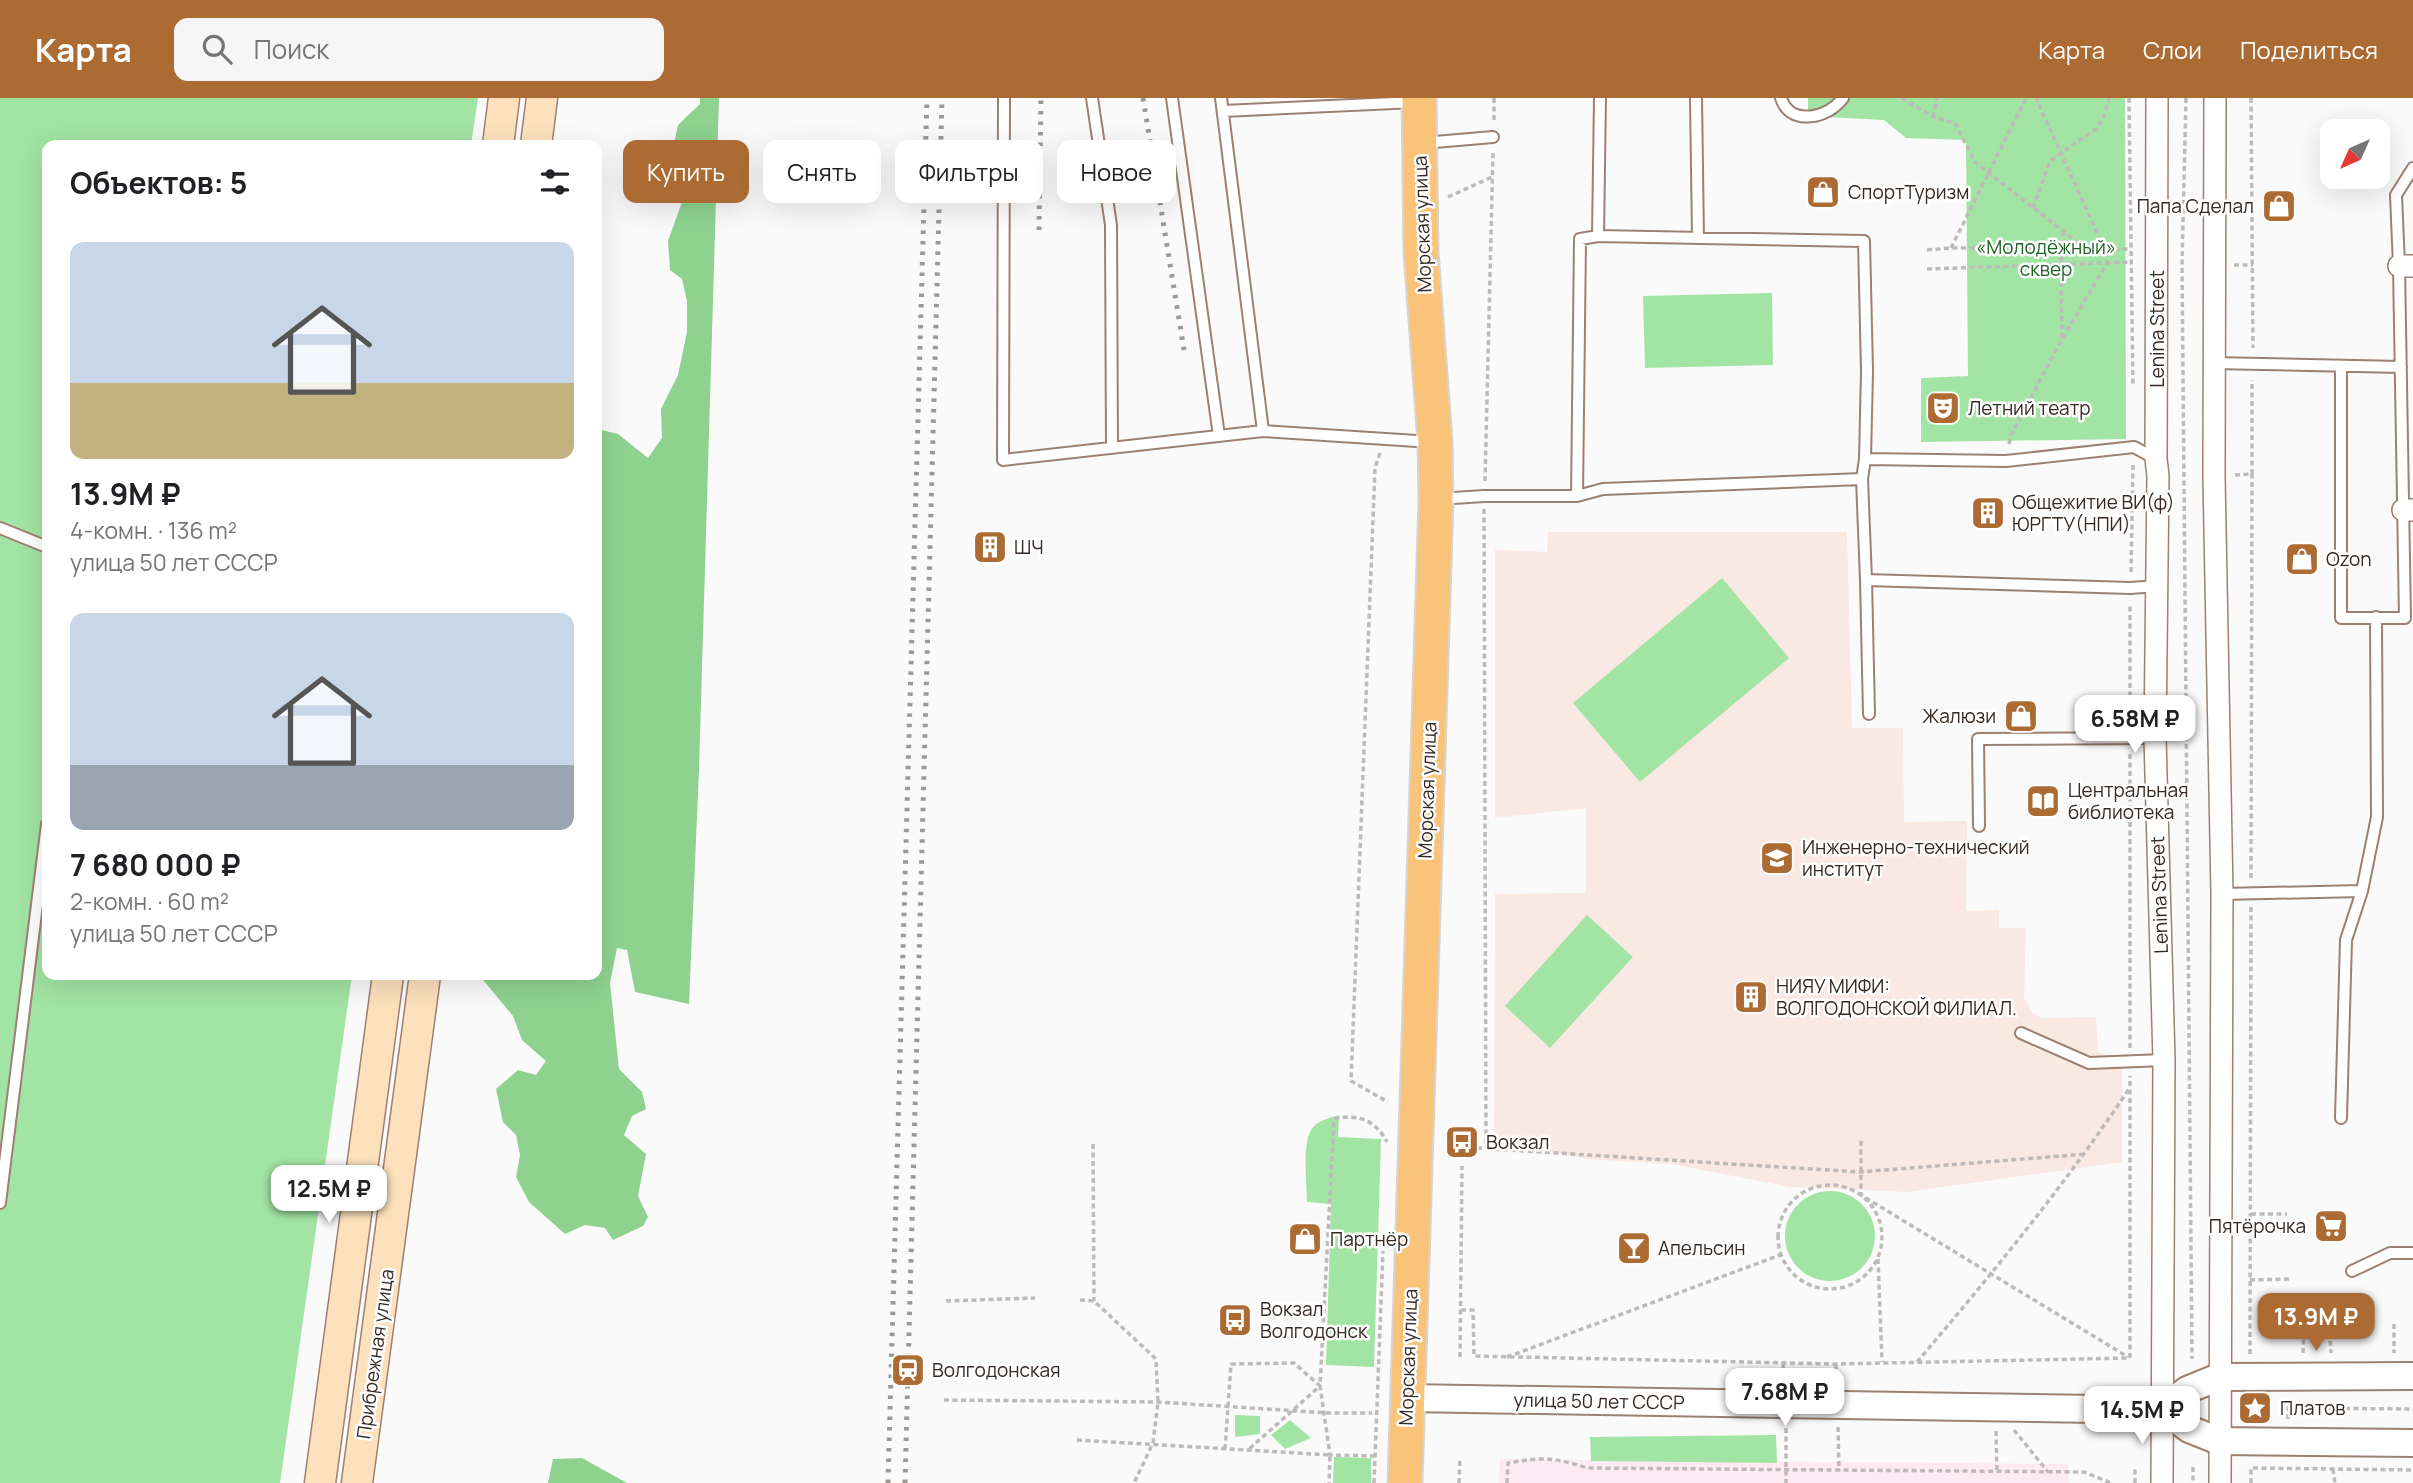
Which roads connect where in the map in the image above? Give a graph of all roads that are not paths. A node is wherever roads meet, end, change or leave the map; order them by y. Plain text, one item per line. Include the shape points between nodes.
1 (504, 98) edge
2 (542, 98) edge
3 (1004, 98) edge
4 (1092, 98) edge
5 (1172, 98) edge
6 (1221, 98) edge
7 (1600, 98) edge
8 (1696, 98) edge
9 (1781, 98) edge
10 (1843, 98) edge
11 (2157, 98) edge
12 (2216, 98) edge
13 (1419, 100) edge
14 (1223, 111) junction
15 (1493, 137) road end
16 (499, 140) edge
17 (537, 140) edge
18 (1420, 144) junction
19 (2413, 168) edge
20 (1598, 236) junction
21 (1698, 238) junction
22 (2406, 266) edge
23 (2213, 363) junction
24 (2341, 366) junction
25 (2401, 367) junction
26 (1263, 431) junction
27 (1219, 436) junction
28 (1434, 442) junction
29 (1112, 448) junction
30 (1865, 459) junction
31 (2156, 459) junction
32 (1862, 479) junction
33 (1577, 496) junction
34 (1436, 500) junction
35 (2408, 510) edge
36 (0, 528) edge
37 (42, 545) edge
38 (1866, 580) junction
39 (2157, 586) junction
40 (2376, 617) junction
41 (1869, 714) dead end
42 (2155, 738) junction
43 (1979, 826) dead end
44 (42, 864) edge
45 (2362, 891) junction
46 (2222, 894) junction
47 (388, 980) edge
48 (424, 980) edge
49 (2021, 1033) dead end
50 (2164, 1060) junction
51 (2342, 1118) dead end
52 (0, 1203) edge
53 (2413, 1253) edge
54 (2351, 1271) dead end
55 (2404, 1368) edge
56 (2219, 1377) junction
57 (1407, 1398) junction
58 (2164, 1409) junction
59 (346, 1432) junction
60 (2219, 1441) junction
61 (2413, 1443) edge
62 (320, 1483) edge
63 (357, 1483) edge
64 (1405, 1483) edge
65 (2162, 1483) edge
66 (2220, 1483) edge

1 - 16 main road
2 - 17 main road
3 - 29 lane via 1003,460
4 - 29 lane via 1111,225
5 - 27 lane
6 - 14 lane
7 - 20 lane
8 - 21 lane
9 - 10 lane via 1791,113 1805,117 1825,114
11 - 31 street, Lenina Street
12 - 23 street
13 - 14 lane
13 - 18 main road, Морская улица
14 - 26 lane
15 - 18 lane
18 - 28 main road, Морская улица via 1421,252
19 - 22 lane via 2396,195
20 - 21 lane
20 - 33 lane via 1580,239
21 - 30 lane via 1864,241
22 - 25 lane
23 - 24 lane
23 - 46 street
24 - 25 lane
24 - 40 lane via 2341,618
25 - 35 lane
26 - 27 lane
26 - 28 lane
27 - 29 lane
28 - 34 main road, Морская улица
30 - 31 lane via 2006,461 2134,447
30 - 32 lane
31 - 39 street, Lenina Street
32 - 33 lane via 1603,489
32 - 38 lane
33 - 34 lane
34 - 57 main road, Морская улица
35 - 40 lane via 2405,618
36 - 37 lane
38 - 39 lane
38 - 41 lane
39 - 42 street, Lenina Street
40 - 45 lane via 2377,817
42 - 43 lane via 1978,739
42 - 50 street, Lenina Street
44 - 52 lane
45 - 46 lane
45 - 51 lane via 2347,940
46 - 56 street
47 - 59 main road, Прибрежная улица
48 - 59 main road, Прибрежная улица
49 - 50 lane via 2089,1063
50 - 58 street, Lenina Street
53 - 54 lane via 2389,1253
55 - 56 street
56 - 58 street via 2187,1390
56 - 60 street
57 - 58 street, улица 50 лет СССР
57 - 64 main road, Морская улица
58 - 60 street via 2189,1429
58 - 65 street, Lenina Street
59 - 62 main road, Прибрежная улица
59 - 63 main road, Прибрежная улица
60 - 61 street
60 - 66 street

